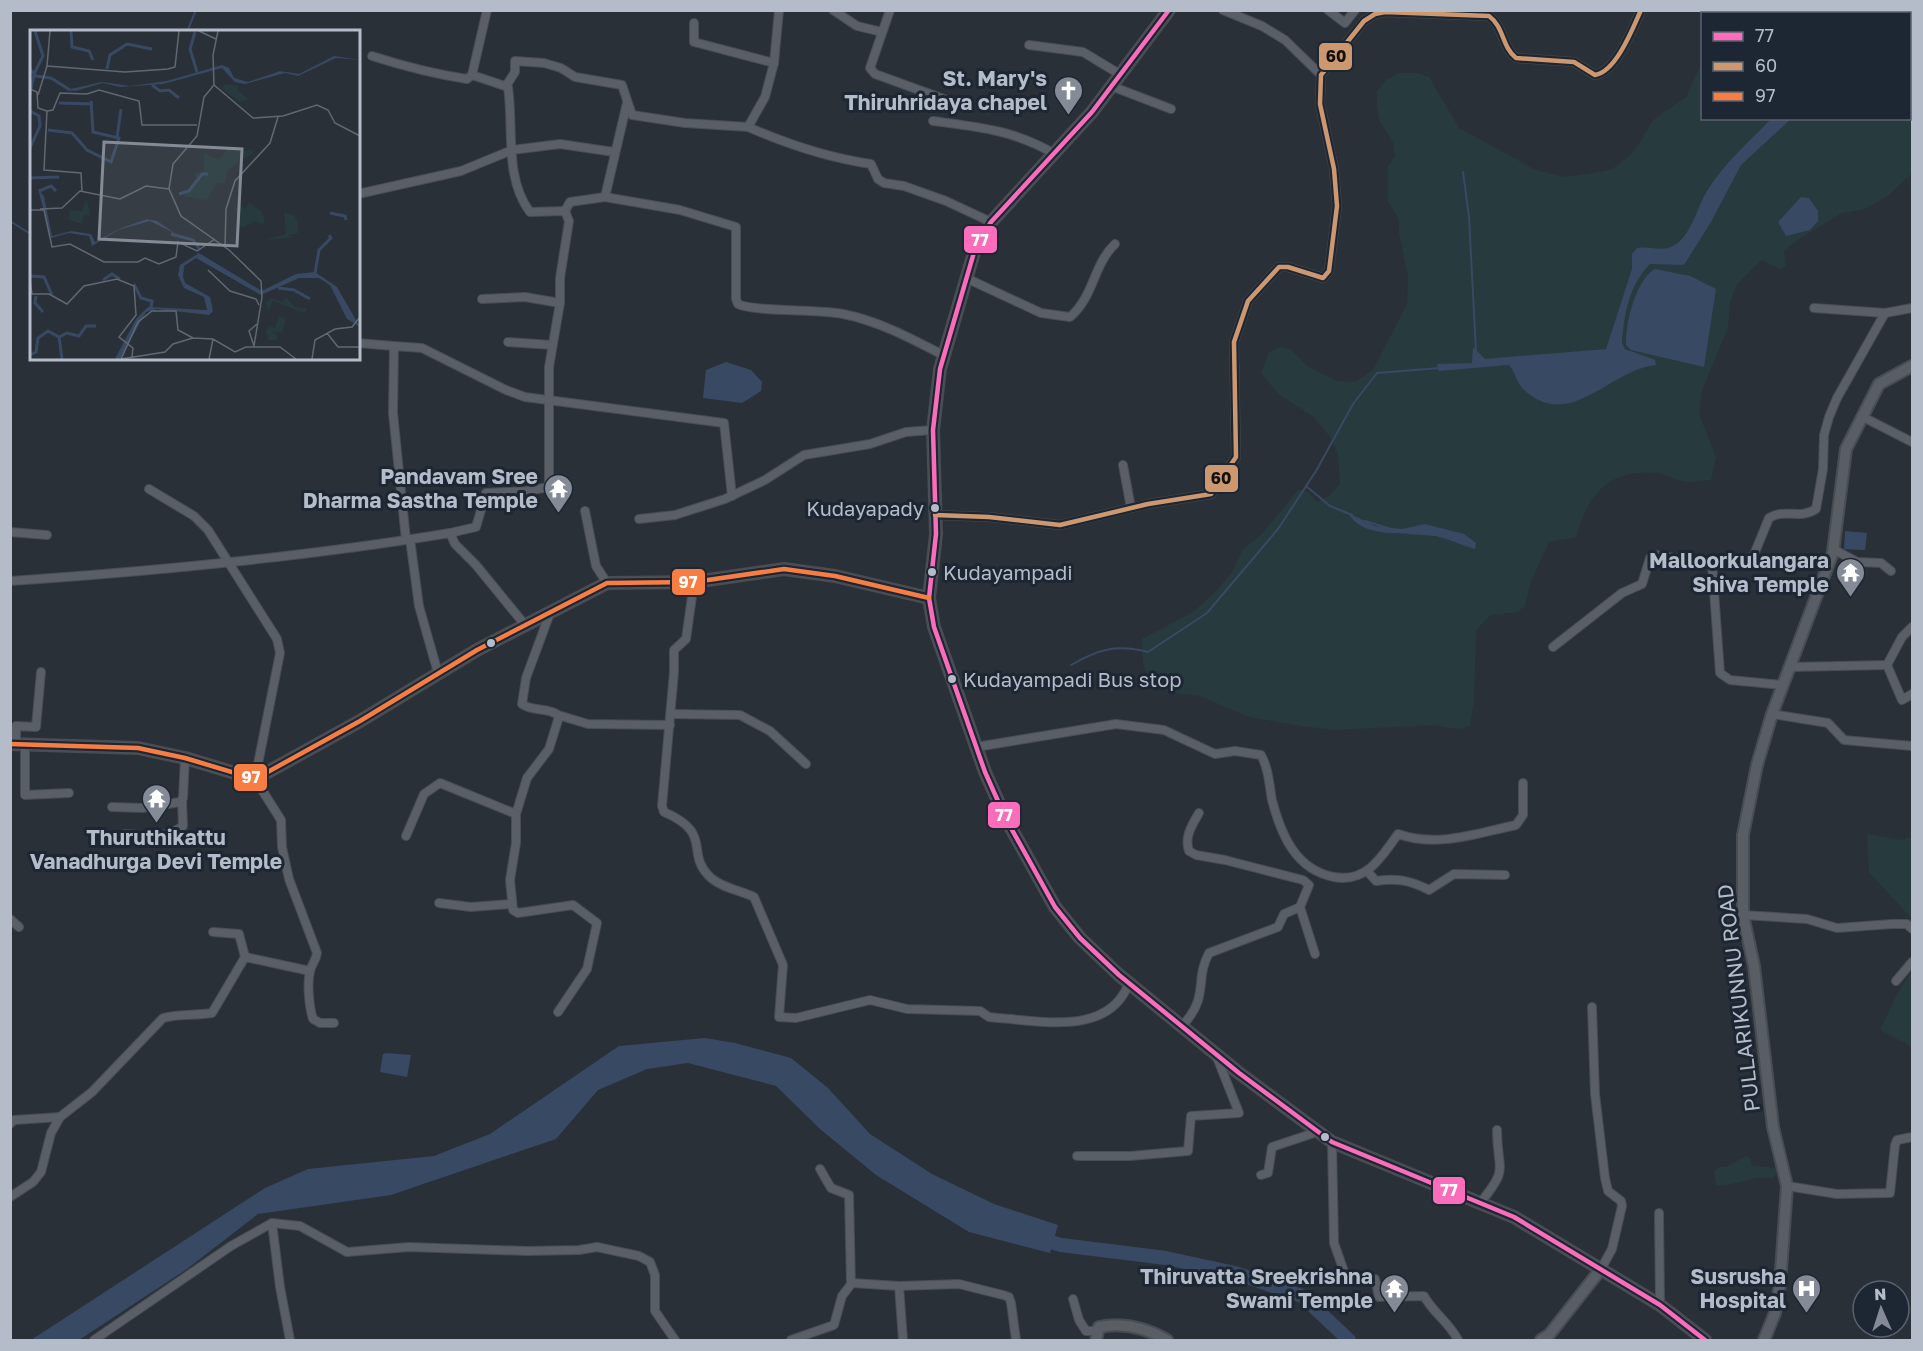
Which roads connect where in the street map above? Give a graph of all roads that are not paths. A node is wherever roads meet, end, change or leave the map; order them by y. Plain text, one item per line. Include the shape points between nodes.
1 (487, 10) edge
2 (779, 10) edge
3 (833, 10) edge
4 (890, 10) edge
5 (1169, 10) edge
6 (1223, 10) edge
7 (1328, 10) edge
8 (1355, 10) edge
9 (1641, 10) edge
10 (694, 23) dead end
11 (882, 32) junction
12 (1029, 45) dead end
13 (372, 56) dead end
14 (774, 63) junction
15 (472, 75) junction
16 (1121, 75) junction
17 (1321, 75) junction
18 (506, 86) junction
19 (1111, 86) junction
20 (944, 99) dead end
21 (627, 101) junction
22 (1172, 109) dead end
23 (933, 121) dead end
24 (748, 127) junction
25 (512, 150) junction
26 (614, 152) junction
27 (1053, 153) junction
28 (360, 194) edge
29 (605, 197) junction
30 (565, 211) junction
31 (991, 222) junction
32 (1115, 244) dead end
33 (968, 279) junction
34 (482, 299) dead end
35 (560, 303) junction
36 (1814, 308) dead end
37 (1912, 308) edge
38 (1885, 313) junction
39 (508, 342) dead end
40 (360, 343) edge
41 (552, 345) junction
42 (394, 346) junction
43 (945, 356) junction
44 (1912, 366) edge
45 (549, 399) junction
46 (1861, 416) junction
47 (933, 430) junction
48 (1912, 442) edge
49 (1123, 465) dead end
50 (149, 489) dead end
51 (732, 496) junction
52 (1131, 508) junction
53 (585, 511) dead end
54 (935, 515) junction
55 (639, 519) dead end
56 (10, 532) edge
57 (450, 533) junction
58 (47, 535) dead end
59 (408, 539) junction
60 (1833, 549) junction
61 (227, 562) junction
62 (1712, 564) junction
63 (1891, 571) dead end
64 (10, 581) edge
65 (694, 582) junction
66 (607, 583) junction
67 (929, 598) junction
68 (550, 613) junction
69 (525, 625) junction
70 (1912, 627) edge
71 (1553, 647) dead end
72 (1887, 665) junction
73 (1790, 667) junction
74 (41, 672) dead end
75 (438, 673) junction
76 (1784, 685) junction
77 (1912, 694) edge
78 (671, 714) junction
79 (1772, 714) junction
80 (558, 715) junction
81 (670, 725) junction
82 (17, 744) edge
83 (1912, 746) edge
84 (976, 747) junction
85 (184, 758) junction
86 (806, 764) dead end
87 (255, 779) junction
88 (1523, 783) dead end
89 (69, 793) dead end
90 (182, 800) junction
91 (112, 807) dead end
92 (1199, 813) dead end
93 (516, 814) junction
94 (124, 834) dead end
95 (406, 836) dead end
96 (1367, 871) junction
97 (1318, 874) junction
98 (1505, 875) dead end
99 (1309, 885) junction
100 (440, 903) dead end
101 (511, 904) junction
102 (1300, 907) junction
103 (1743, 915) junction
104 (10, 918) edge
105 (19, 927) dead end
106 (1912, 929) edge
107 (213, 932) dead end
108 (1315, 954) dead end
109 (245, 957) junction
110 (1912, 962) edge
111 (310, 971) junction
112 (1896, 981) dead end
113 (1130, 983) junction
114 (1592, 1007) dead end
115 (558, 1012) dead end
116 (334, 1023) dead end
117 (1183, 1025) junction
118 (1216, 1054) junction
119 (60, 1117) junction
120 (10, 1124) edge
121 (1497, 1130) dead end
122 (1317, 1132) junction
123 (1912, 1137) edge
124 (1332, 1142) junction
125 (1077, 1156) dead end
126 (820, 1169) dead end
127 (1262, 1175) dead end
128 (1787, 1186) junction
129 (10, 1197) edge
130 (1481, 1202) junction
131 (1659, 1213) dead end
132 (272, 1223) junction
133 (1601, 1269) junction
134 (850, 1284) junction
135 (899, 1286) junction
136 (1072, 1299) dead end
137 (1660, 1305) junction
138 (1097, 1336) edge
139 (94, 1341) edge
140 (290, 1341) edge
141 (675, 1341) edge
142 (791, 1341) edge
143 (903, 1341) edge
144 (1016, 1341) edge
145 (1167, 1341) edge
146 (1458, 1341) edge
147 (1541, 1341) edge
148 (1705, 1341) edge
149 (1764, 1341) edge

1 - 15 street
2 - 14 street
3 - 11 street via 857,26
4 - 11 street
5 - 16 main road
6 - 17 street via 1285,40
7 - 8 street via 1345,23
9 - 17 street via 1627,42 1601,74 1590,74 1574,62 1516,58 1507,49 1496,21 1489,16 1385,12 1364,21
10 - 14 street via 694,42
11 - 20 street via 870,68 875,74
12 - 16 street via 1083,52
13 - 15 street via 448,76 467,79
14 - 24 street via 765,97
15 - 18 street
16 - 19 main road
17 - 52 street via 1320,104 1334,169 1337,206 1329,271 1323,278 1279,267 1248,301 1234,342 1236,456 1217,488 1206,495
18 - 21 street via 515,72 515,61 534,62 561,68 575,77 621,86
18 - 25 street
19 - 22 street
19 - 27 main road
21 - 24 street via 632,114 685,123
21 - 26 street
23 - 27 street via 1011,133
24 - 31 street via 837,159 871,164 884,183 946,201
25 - 26 street via 560,144
25 - 28 street via 461,171
25 - 30 street via 514,178 530,212
26 - 29 street
27 - 31 main road
29 - 30 street via 570,202
29 - 43 street via 680,210 736,227 736,299 743,307 843,314 886,327
30 - 35 street via 569,220
31 - 33 main road via 975,249
32 - 33 street via 1103,255 1081,308 1070,317 1041,313
33 - 43 main road
34 - 35 street via 525,297
35 - 41 street
36 - 38 street
37 - 38 street
38 - 62 street via 1829,417 1816,509 1806,515 1774,514 1754,557
39 - 41 street
40 - 42 street
41 - 45 street
42 - 45 street via 422,348 506,390
42 - 59 street via 393,413
43 - 47 main road via 937,386
44 - 46 main road, PULLARIKUNNU ROAD via 1879,384
45 - 51 street via 724,423
45 - 57 street via 549,488 486,492 476,527
46 - 48 street
46 - 60 main road, PULLARIKUNNU ROAD via 1846,449
47 - 51 street via 906,432 870,444 804,455
47 - 54 main road
49 - 52 street
50 - 61 street via 194,516 214,538
51 - 55 street via 675,515
52 - 54 street via 1060,525
53 - 66 street via 596,566
54 - 67 main road
56 - 58 street
57 - 59 street
57 - 69 street via 455,544
59 - 61 street
59 - 75 street via 419,606
60 - 63 street via 1857,562 1881,563
60 - 73 main road, PULLARIKUNNU ROAD
61 - 64 street
61 - 87 street via 278,639 280,649
62 - 71 street via 1672,557 1650,558 1642,584 1622,592
62 - 76 street via 1719,673 1730,680
65 - 66 main road
65 - 67 main road via 784,569 835,576
65 - 78 street via 686,639 674,650
66 - 68 main road
67 - 84 main road via 934,627
68 - 69 main road
68 - 80 street via 526,678 522,704
69 - 75 main road
70 - 72 street
72 - 73 street
72 - 77 street via 1902,700
73 - 76 main road, PULLARIKUNNU ROAD
74 - 82 street via 36,727 16,726
75 - 87 main road
76 - 79 main road, PULLARIKUNNU ROAD
78 - 81 street
78 - 86 street via 740,715 770,731
79 - 83 street via 1828,723 1844,740
79 - 103 main road, PULLARIKUNNU ROAD via 1743,835
80 - 81 street via 588,724
80 - 93 street via 549,749 527,778
81 - 113 street via 661,799 664,812 690,828 696,837 701,866 708,876 754,897 783,965 778,1017 796,1018 870,1000 907,1009 980,1011 989,1017 1073,1023 1110,1010 1124,998
82 - 85 main road via 138,748
82 - 89 street via 25,795
84 - 97 street via 1116,724 1164,730 1215,754 1236,751 1261,756 1288,843 1303,864
84 - 113 main road via 1006,819 1054,907 1080,939
85 - 87 main road
85 - 90 street
87 - 111 street via 281,820 289,879 316,953
88 - 96 street via 1523,816 1516,825 1441,841 1398,834
90 - 91 street via 142,808
90 - 94 street via 183,826 176,831 155,836
92 - 99 street via 1189,832 1189,851 1304,880
93 - 95 street via 440,783 424,794
93 - 101 street
96 - 97 street via 1356,878
96 - 98 street via 1376,881 1413,881 1429,890 1454,874
97 - 99 street
99 - 102 street
100 - 101 street via 471,907
101 - 115 street via 518,913 573,904 597,923 587,969
102 - 108 street
102 - 117 street via 1284,914 1278,927 1209,953 1201,997 1195,1012
103 - 106 street via 1807,920 1837,928 1907,924
103 - 128 main road, PULLARIKUNNU ROAD via 1754,966 1773,1127
104 - 105 street
107 - 109 street via 239,934
109 - 111 street
109 - 119 street via 212,1013 163,1018 92,1092
110 - 112 street
111 - 116 street via 310,1010 314,1019
113 - 117 main road
114 - 133 street via 1595,1094 1605,1178 1608,1191 1622,1206 1612,1249
117 - 118 main road
118 - 122 main road
118 - 125 street via 1239,1113 1191,1116 1188,1151
119 - 120 street via 14,1120
119 - 129 street via 51,1133 41,1172
121 - 130 street via 1502,1164 1499,1180
122 - 124 main road
122 - 127 street via 1272,1147 1268,1173
123 - 128 street via 1897,1140 1895,1145 1890,1193 1830,1194
124 - 130 main road
124 - 146 street via 1335,1243 1347,1280 1375,1279 1379,1298 1424,1296 1432,1312 1451,1326
126 - 134 street via 831,1188 849,1195
128 - 149 main road, PULLARIKUNNU ROAD via 1780,1285
130 - 133 main road
131 - 137 street
132 - 139 street via 231,1246
132 - 140 street
132 - 141 street via 300,1226 347,1252 409,1247 527,1251 597,1247 639,1256 650,1262 655,1275 655,1311
133 - 137 main road
133 - 147 main road
134 - 135 street
134 - 142 street via 842,1296 834,1325
135 - 143 street
135 - 144 street via 959,1284 1009,1297
136 - 138 street via 1086,1331
137 - 148 main road
138 - 145 main road via 1099,1327 1107,1325 1147,1329

